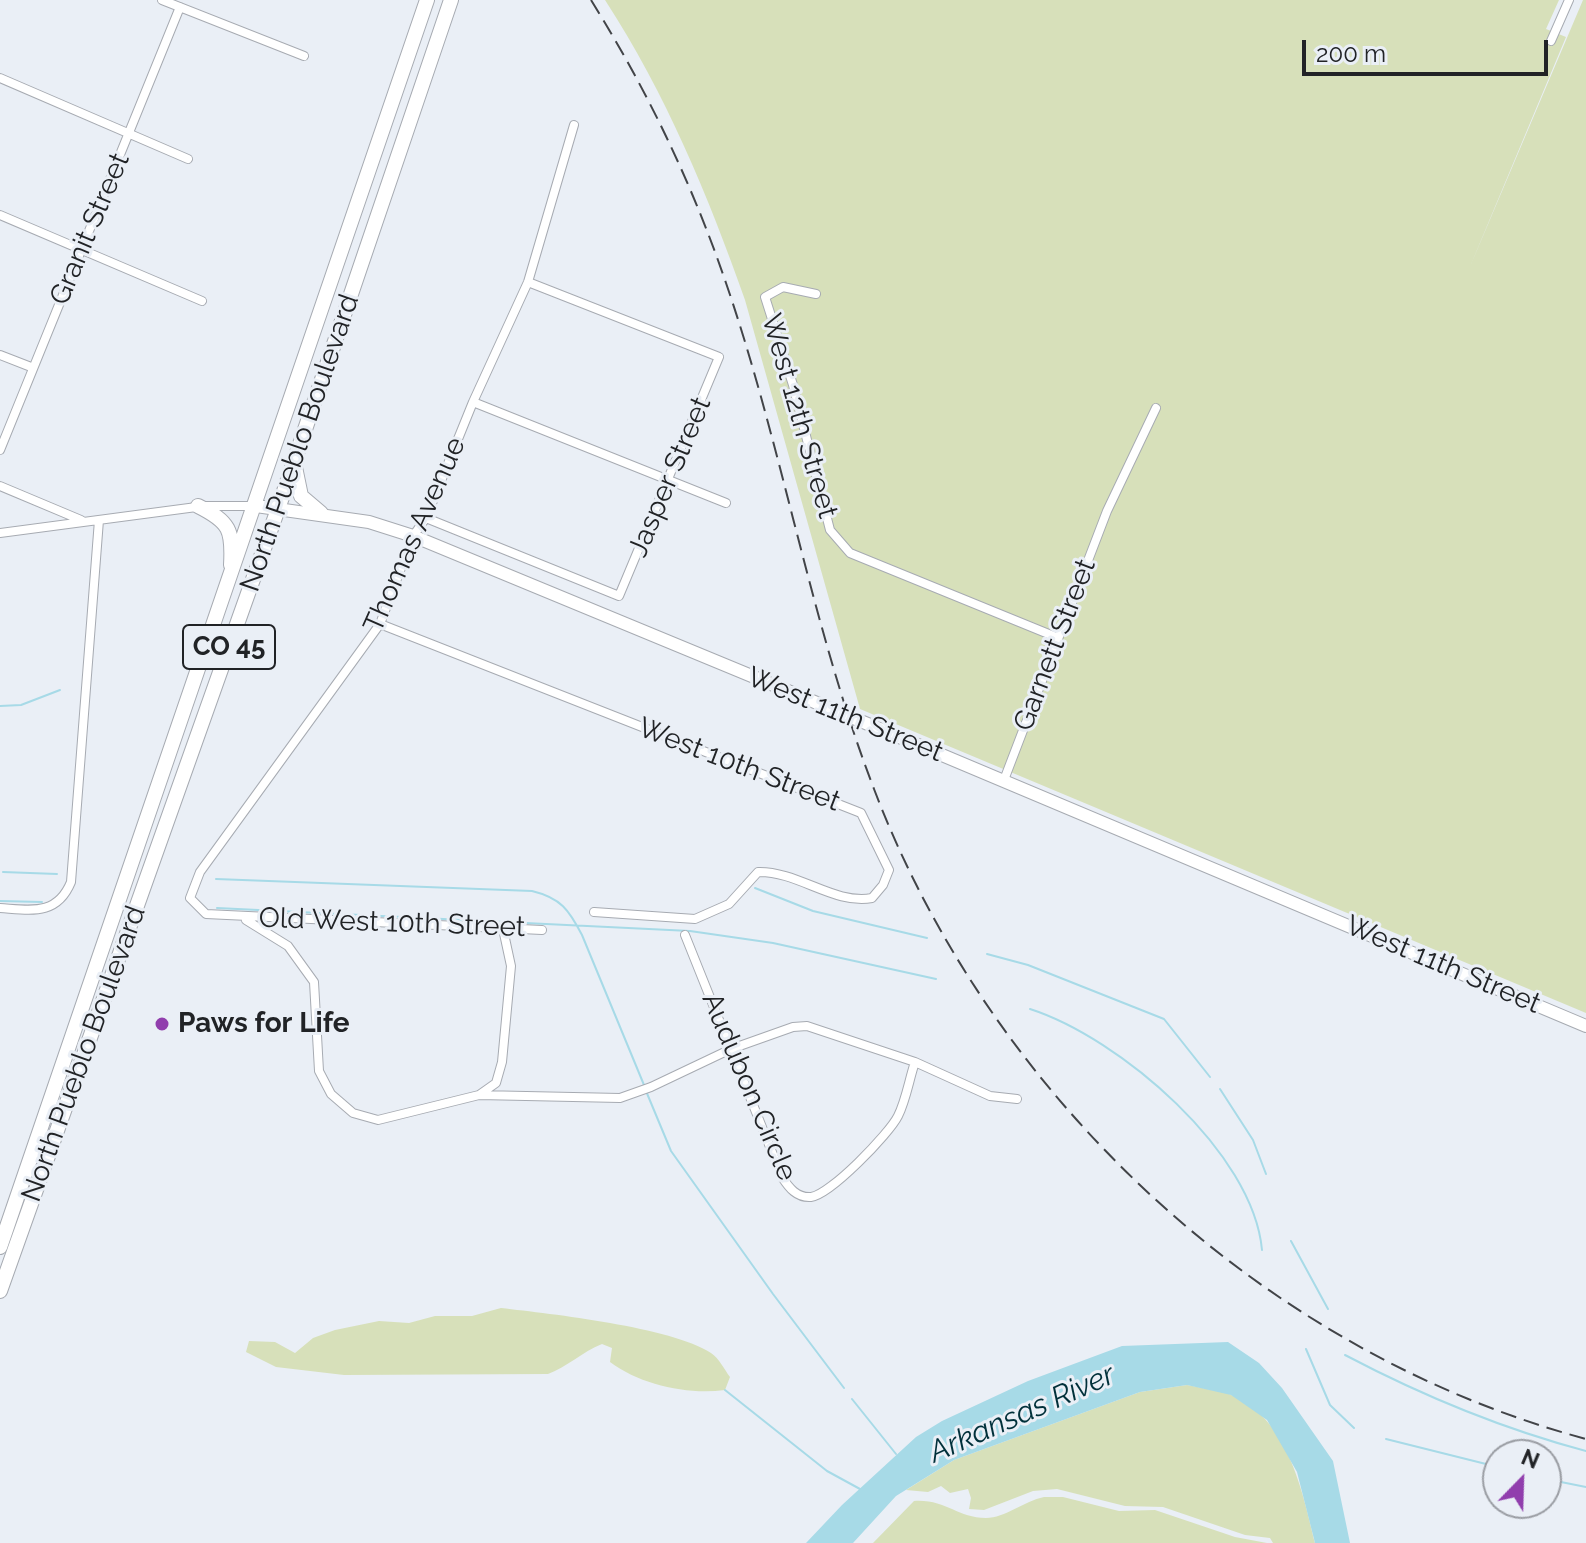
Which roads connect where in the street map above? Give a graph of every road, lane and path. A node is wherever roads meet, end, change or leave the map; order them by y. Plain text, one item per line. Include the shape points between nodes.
1 (162, 0) edge
2 (427, 0) edge
3 (451, 0) edge
4 (1568, 1) edge
5 (180, 7) junction
6 (1551, 41) dead end
7 (304, 56) dead end
8 (0, 78) edge
9 (574, 125) dead end
10 (130, 133) junction
11 (188, 159) dead end
12 (0, 215) edge
13 (83, 249) junction
14 (528, 282) junction
15 (816, 294) dead end
16 (202, 301) dead end
17 (0, 355) edge
18 (31, 367) junction
19 (473, 402) junction
20 (1156, 408) dead end
21 (0, 450) edge
22 (294, 461) junction
23 (671, 479) junction
24 (0, 486) edge
25 (726, 503) dead end
26 (198, 506) junction
27 (256, 506) junction
28 (278, 509) junction
29 (321, 513) junction
30 (426, 518) junction
31 (82, 520) junction
32 (99, 520) junction
33 (0, 533) edge
34 (413, 536) junction
35 (230, 580) junction
36 (588, 585) junction
37 (579, 605) junction
38 (380, 624) junction
39 (1056, 637) junction
40 (1004, 780) junction
41 (0, 908) edge
42 (594, 912) dead end
43 (242, 917) junction
44 (503, 929) junction
45 (542, 930) dead end
46 (685, 935) dead end
47 (1586, 1026) edge
48 (731, 1049) junction
49 (915, 1062) junction
50 (479, 1095) junction
51 (1017, 1099) dead end
52 (0, 1247) edge
53 (0, 1291) edge

1 - 5 street
2 - 27 main road, North Pueblo Boulevard / CO 45
3 - 22 main road, North Pueblo Boulevard / CO 45
4 - 6 street
5 - 7 street
5 - 10 street, Granit Street
8 - 10 street
9 - 14 street, Thomas Avenue
10 - 11 street
10 - 13 street, Granit Street
12 - 13 street
13 - 16 street
13 - 18 street, Granit Street
14 - 19 street, Thomas Avenue
14 - 23 street, Jasper Street via 719,357
15 - 39 street, West 12th Street via 783,287 765,297 830,530 850,553
17 - 18 street
18 - 21 street, Granit Street
19 - 23 street
19 - 30 street, Thomas Avenue
20 - 39 street, Garnett Street
22 - 28 main road, North Pueblo Boulevard / CO 45
22 - 29 main road via 301,496
23 - 25 street
23 - 36 street, Jasper Street via 619,596
24 - 31 street
26 - 27 street, West 11th Street
26 - 32 street, West 11th Street
26 - 35 main road via 218,516 232,537
27 - 28 street, West 11th Street
27 - 35 main road, North Pueblo Boulevard / CO 45
28 - 29 street, West 11th Street
28 - 53 main road, North Pueblo Boulevard / CO 45
29 - 34 street, West 11th Street
30 - 34 street, Thomas Avenue
30 - 36 street
31 - 32 street, West 11th Street
31 - 33 street
32 - 41 street via 71,882 55,906 40,911
34 - 37 street, West 11th Street
34 - 38 street, Thomas Avenue
35 - 52 main road, North Pueblo Boulevard / CO 45
36 - 37 street
37 - 40 street, West 11th Street, bridge
38 - 42 street, West 10th Street via 861,813 889,870 872,898 857,901 778,872 758,872 729,904 695,919
38 - 43 street, Thomas Avenue via 200,872 190,898 206,914
39 - 40 street, Garnett Street
40 - 47 street, West 11th Street
43 - 44 street, Old West 10th Street
43 - 50 street via 288,946 314,982 319,1071 331,1094 353,1113 378,1120
44 - 45 street, Old West 10th Street
44 - 50 street via 511,966 502,1062 496,1083
46 - 48 street, Audubon Circle
48 - 49 street via 807,1026
48 - 49 street, Audubon Circle via 782,1177 790,1189 815,1197 891,1127
48 - 50 street via 620,1098
49 - 51 street via 990,1096

